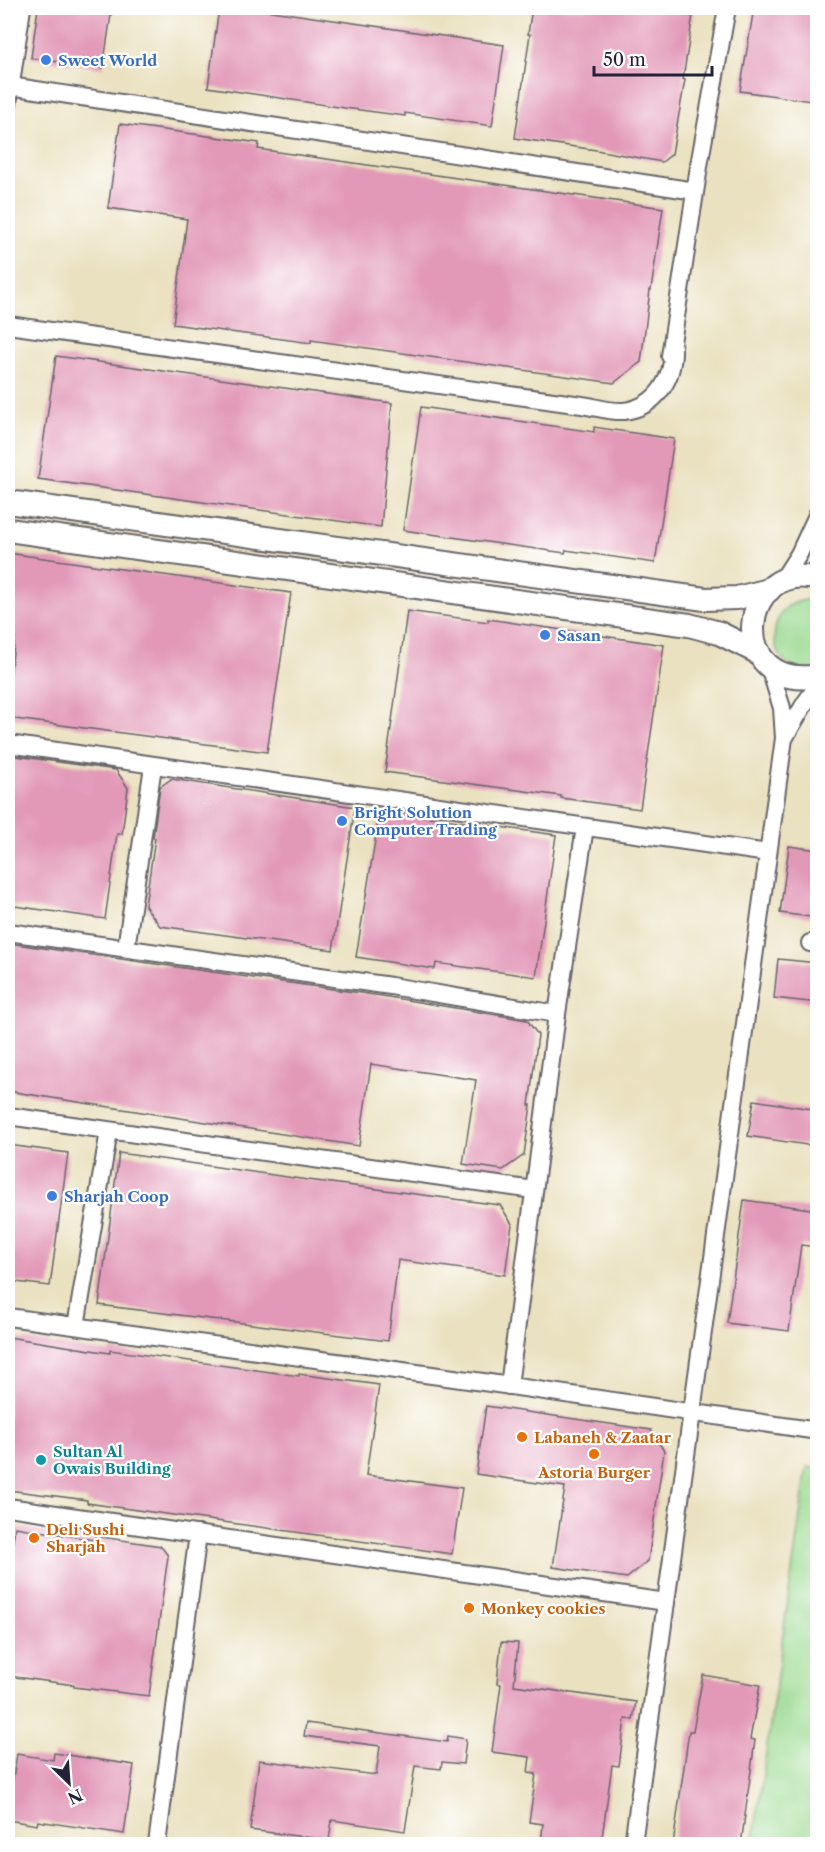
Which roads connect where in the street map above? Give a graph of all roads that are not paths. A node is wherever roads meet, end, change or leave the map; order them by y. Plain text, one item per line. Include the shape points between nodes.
1 (22, 8) edge
2 (724, 12) edge
3 (10, 86) junction
4 (8, 104) edge
5 (695, 191) junction
6 (8, 325) edge
7 (8, 502) edge
8 (818, 513) edge
9 (8, 530) edge
10 (303, 543) junction
11 (220, 560) junction
12 (818, 579) edge
13 (775, 586) junction
14 (764, 659) junction
15 (818, 676) edge
16 (818, 685) edge
17 (784, 738) junction
18 (8, 744) edge
19 (153, 766) junction
20 (585, 827) junction
21 (768, 853) junction
22 (8, 932) edge
23 (126, 948) junction
24 (557, 1014) junction
25 (8, 1116) edge
26 (109, 1131) junction
27 (534, 1190) junction
28 (8, 1317) edge
29 (76, 1326) junction
30 (509, 1386) junction
31 (693, 1413) junction
32 (818, 1431) edge
33 (8, 1507) edge
34 (198, 1534) junction
35 (666, 1602) junction
36 (156, 1843) edge
37 (633, 1845) edge

1 - 3 street
2 - 5 street
3 - 4 street
3 - 5 street
5 - 6 street via 673,347 664,369 650,387 619,404 596,407
7 - 10 main road
8 - 13 street via 799,554
9 - 11 main road
10 - 11 main road via 300,552 292,557 246,551
10 - 13 main road via 705,599 737,598
11 - 14 main road via 689,625 719,633
12 - 13 main road via 792,578
13 - 14 main road via 761,599 753,620 754,642
14 - 15 main road via 780,673 792,677
14 - 17 street via 782,708
16 - 17 street
17 - 21 street
18 - 19 street
19 - 20 street
19 - 23 street
20 - 21 street
20 - 24 street
21 - 31 street
22 - 23 street
23 - 24 street
24 - 27 street
25 - 26 street
26 - 27 street
26 - 29 street
27 - 30 street
28 - 29 street
29 - 30 street
30 - 31 street
31 - 32 street
31 - 35 street
33 - 34 street
34 - 35 street
34 - 36 street
35 - 37 street

